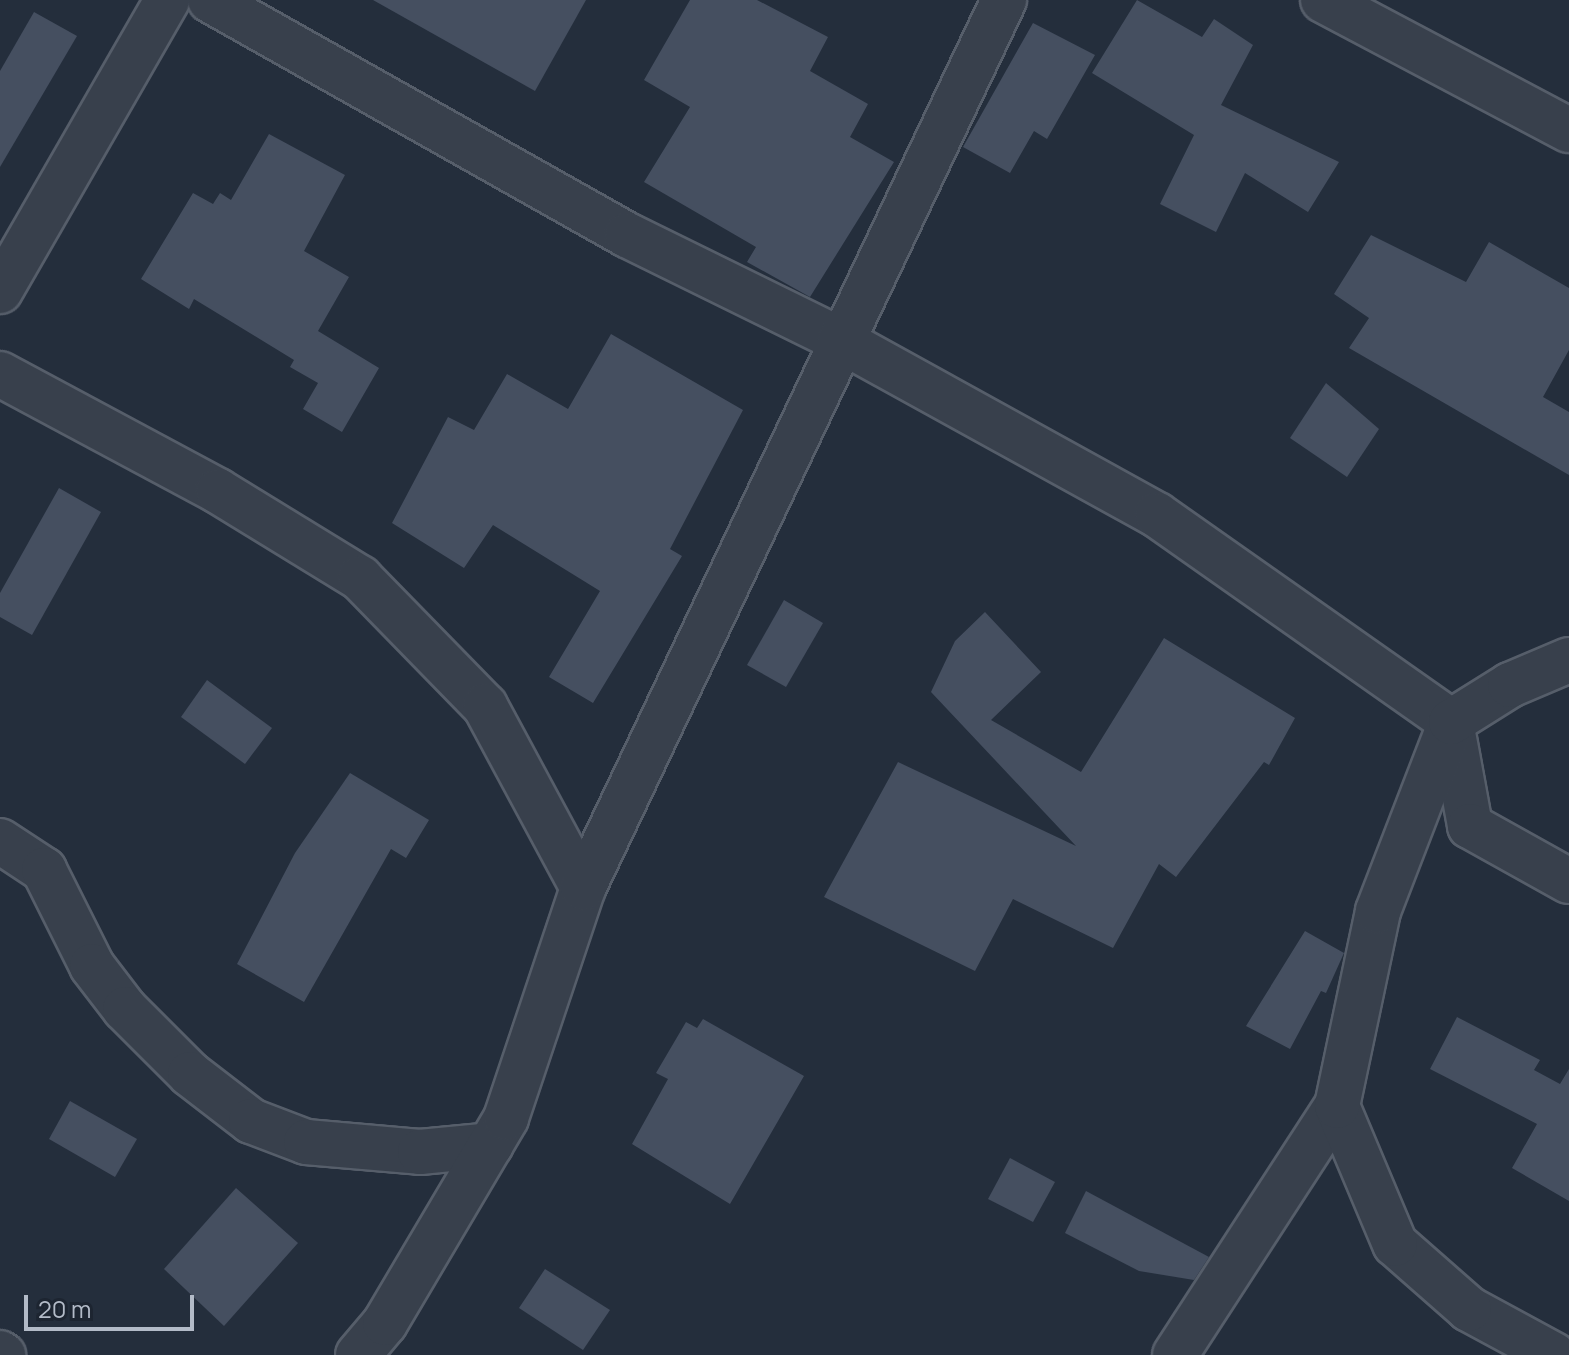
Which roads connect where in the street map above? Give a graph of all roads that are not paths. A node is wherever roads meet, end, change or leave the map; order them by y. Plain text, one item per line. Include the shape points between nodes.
1 (167, 0) edge
2 (210, 0) edge
3 (1004, 0) edge
4 (1323, 0) edge
5 (1569, 130) edge
6 (0, 291) edge
7 (840, 340) junction
8 (0, 374) edge
9 (1569, 660) edge
10 (1451, 722) junction
11 (0, 841) edge
12 (1569, 881) edge
13 (583, 888) junction
14 (1337, 1106) junction
15 (491, 1145) junction
16 (358, 1355) edge
17 (1175, 1355) edge
18 (1554, 1355) edge

1 - 6 street
2 - 7 street via 627,235
3 - 7 street
4 - 5 street
7 - 10 street via 1157,515
7 - 13 street
8 - 13 street via 218,491 360,578 485,706
9 - 10 street via 1510,685
10 - 12 street via 1470,826
10 - 14 street via 1378,911
11 - 15 street via 44,870 92,966 125,1009 190,1074 251,1121 306,1142 420,1152
13 - 15 street via 511,1104
14 - 17 street
14 - 18 street via 1395,1244 1469,1309
15 - 16 street via 385,1323

